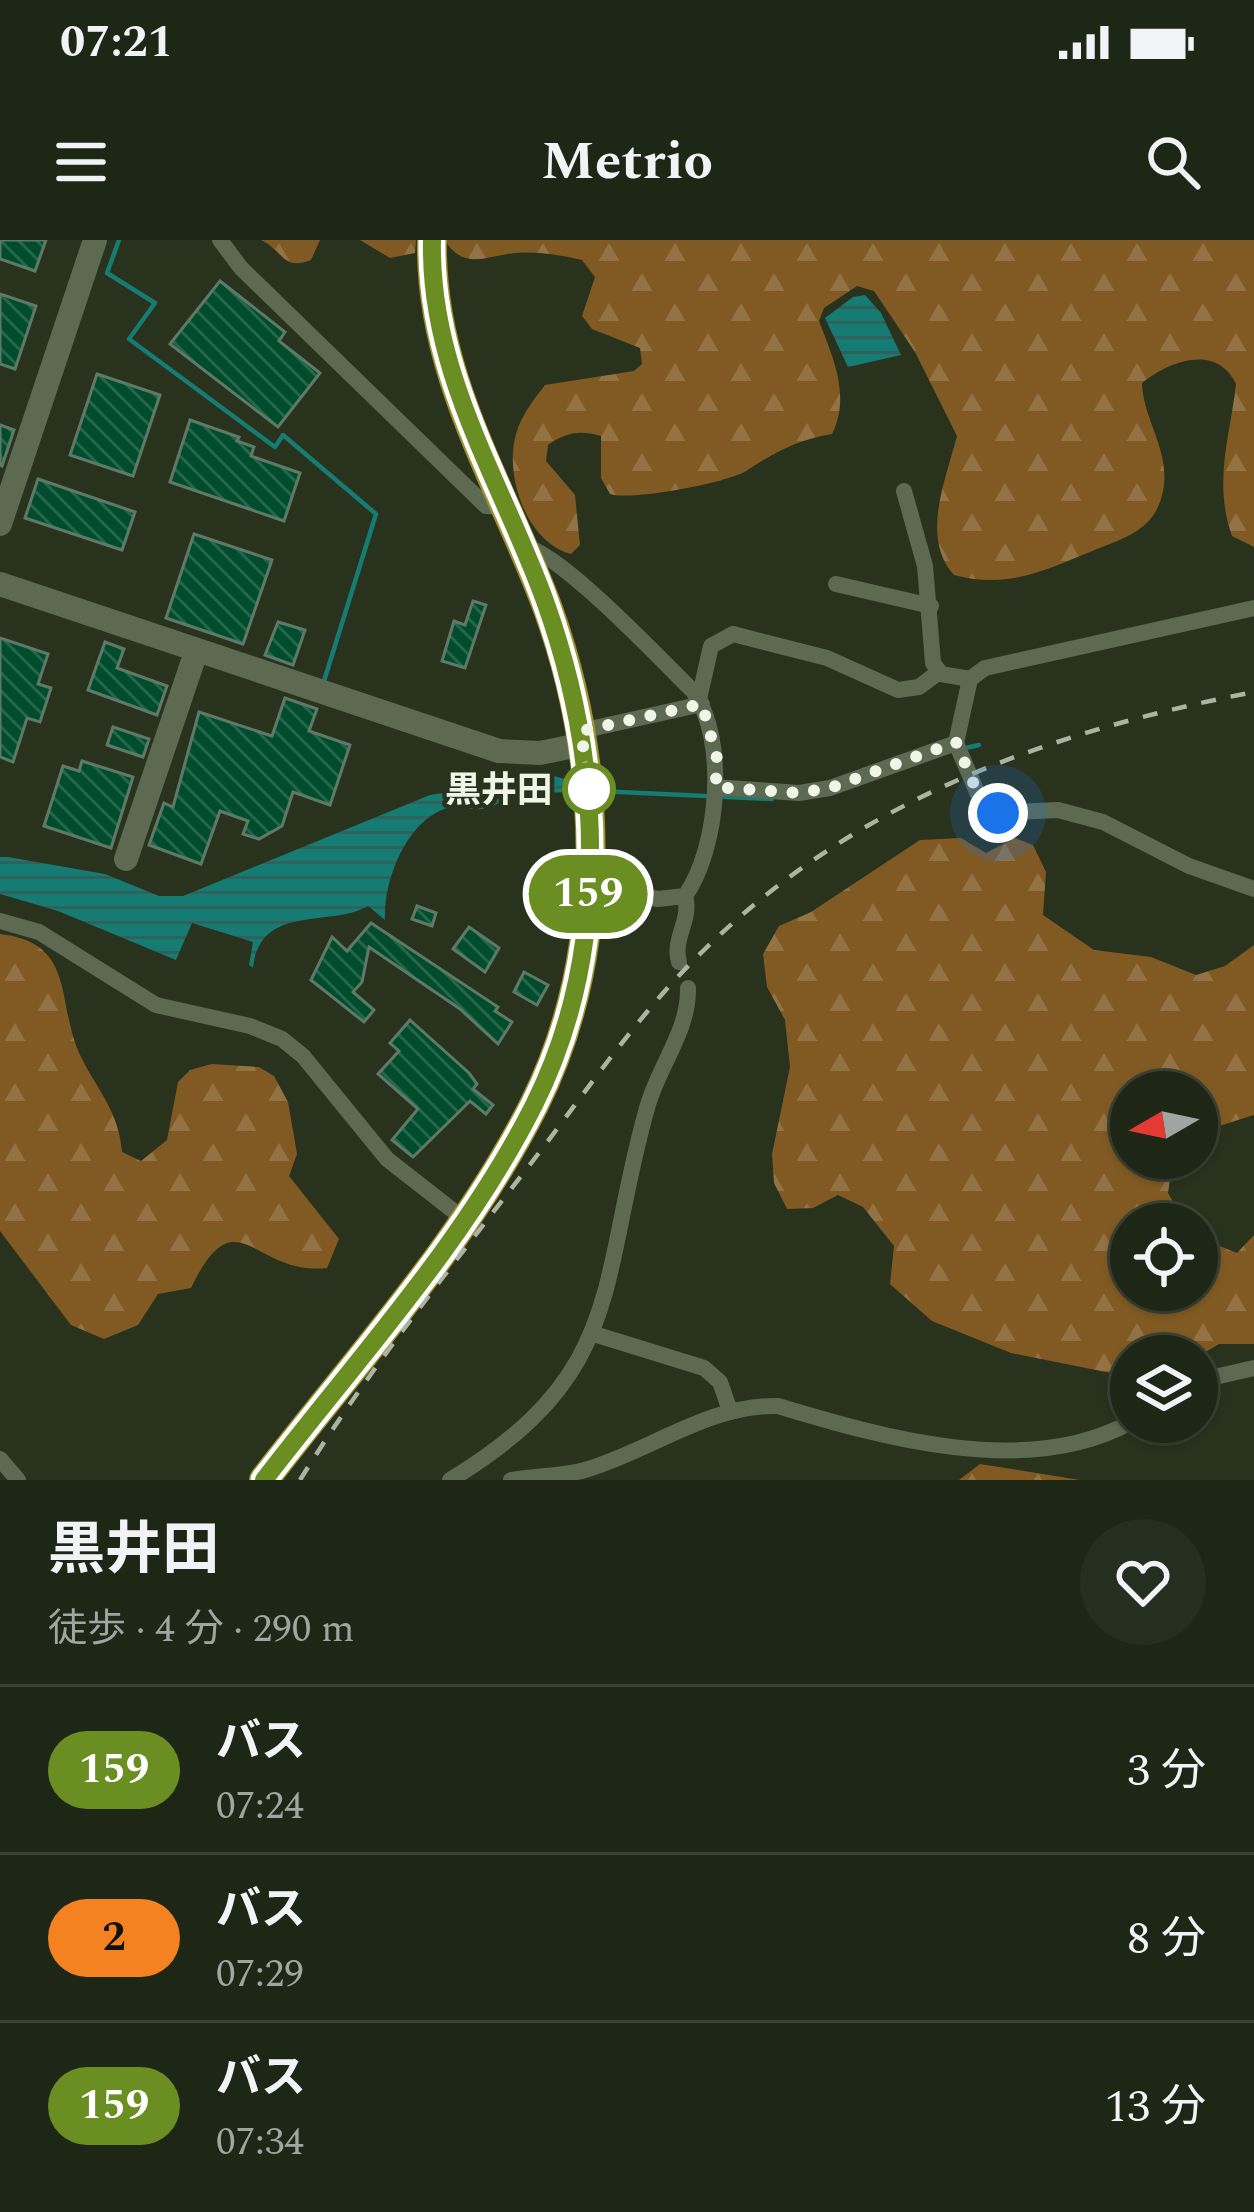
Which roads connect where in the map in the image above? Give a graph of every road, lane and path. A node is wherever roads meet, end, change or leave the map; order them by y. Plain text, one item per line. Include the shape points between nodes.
1 (95, 240) edge
2 (220, 240) edge
3 (432, 240) edge
4 (904, 491) dead end
5 (504, 507) junction
6 (0, 524) edge
7 (522, 546) junction
8 (0, 584) edge
9 (836, 584) dead end
10 (931, 606) junction
11 (1254, 608) edge
12 (196, 652) junction
13 (939, 672) junction
14 (970, 679) junction
15 (700, 702) junction
16 (583, 737) junction
17 (956, 742) junction
18 (714, 794) junction
19 (126, 859) dead end
20 (589, 887) junction
21 (1254, 889) edge
22 (685, 896) junction
23 (0, 921) edge
24 (679, 962) dead end
25 (688, 988) dead end
26 (465, 1220) junction
27 (594, 1334) junction
28 (1254, 1368) edge
29 (1218, 1376) edge
30 (729, 1408) junction
31 (1110, 1432) edge
32 (0, 1459) edge
33 (457, 1478) edge
34 (18, 1480) edge
35 (264, 1480) edge
36 (511, 1480) edge

1 - 6 street
2 - 5 street via 486,506
3 - 5 highway via 444,347
4 - 10 street
5 - 7 highway
7 - 15 street via 541,550 586,588
7 - 16 highway
8 - 12 street
9 - 10 street
10 - 13 street
11 - 14 street via 985,668
12 - 16 street via 499,752 540,753
12 - 19 street
13 - 14 street
13 - 15 street via 898,690 827,658 733,634 711,646
14 - 17 street
15 - 16 street
15 - 18 street via 718,762
16 - 20 highway
17 - 18 street via 830,788
17 - 21 street via 983,806 1103,822
18 - 22 street
20 - 22 street
20 - 26 highway via 578,970 537,1100
22 - 24 street
23 - 26 street via 39,932 156,1005 282,1039 387,1159
25 - 27 street via 685,1023 644,1117
26 - 35 highway
27 - 30 street via 704,1368 720,1382
27 - 33 street via 541,1411
28 - 29 street
30 - 31 street via 778,1406 950,1448 1021,1452
30 - 36 street via 580,1472
32 - 34 street

